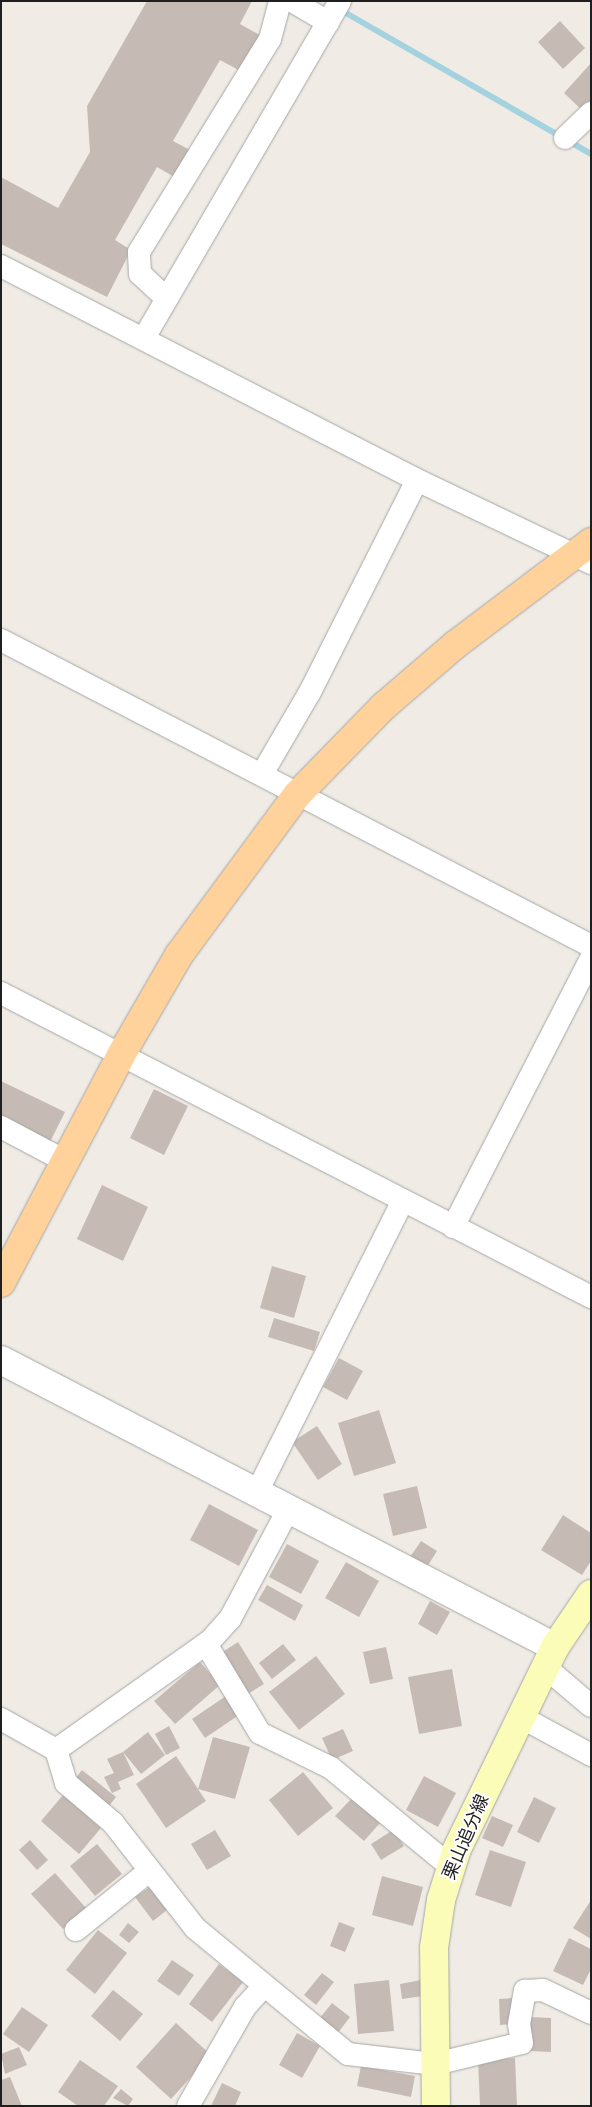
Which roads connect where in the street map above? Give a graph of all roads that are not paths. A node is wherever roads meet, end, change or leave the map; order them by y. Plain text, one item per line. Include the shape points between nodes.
1 (280, 1) edge
2 (292, 1) edge
3 (340, 1) edge
4 (328, 22) junction
5 (591, 113) edge
6 (565, 138) dead end
7 (1, 266) edge
8 (166, 298) junction
9 (144, 338) junction
10 (417, 480) junction
11 (585, 553) edge
12 (1, 640) edge
13 (262, 774) junction
14 (297, 795) junction
15 (591, 946) edge
16 (591, 959) edge
17 (1, 993) edge
18 (121, 1054) junction
19 (1, 1127) edge
20 (65, 1161) junction
21 (403, 1201) junction
22 (453, 1226) junction
23 (1, 1283) edge
24 (591, 1297) edge
25 (1, 1360) edge
26 (256, 1494) junction
27 (288, 1510) junction
28 (591, 1594) edge
29 (206, 1644) junction
30 (550, 1657) junction
31 (591, 1706) edge
32 (521, 1717) junction
33 (1, 1719) edge
34 (56, 1750) junction
35 (591, 1755) edge
36 (451, 1867) junction
37 (148, 1872) junction
38 (76, 1930) dead end
39 (264, 1986) junction
40 (591, 2012) edge
41 (435, 2064) junction
42 (188, 2106) edge
43 (436, 2106) edge

1 - 8 street via 270,39 139,252 140,274
2 - 4 street
3 - 4 street
4 - 8 street
5 - 6 street
7 - 9 street
8 - 9 street
9 - 10 street
10 - 11 street
10 - 13 street via 310,692
11 - 14 main road via 384,706
12 - 13 street
13 - 14 street
14 - 15 street
14 - 18 main road via 179,956
16 - 22 street
17 - 18 street
18 - 20 main road
18 - 21 street
19 - 20 street
20 - 23 main road
21 - 22 street
21 - 26 street
22 - 24 street
25 - 26 street
26 - 27 street
27 - 29 street via 230,1619
27 - 30 street
28 - 30 main road, 栗山追分線
29 - 34 street
29 - 36 street via 260,1733 331,1768
30 - 31 street
30 - 32 main road, 栗山追分線
32 - 35 street
32 - 36 main road, 栗山追分線
33 - 34 street
34 - 37 street via 66,1783 113,1823
36 - 41 main road, 栗山追分線 via 441,1900 434,1948
37 - 38 street
37 - 39 street via 195,1928
39 - 41 street via 348,2054
39 - 42 street via 245,2006
40 - 41 street via 543,1990 525,1991 519,2024 522,2044
41 - 43 main road, 栗山追分線

